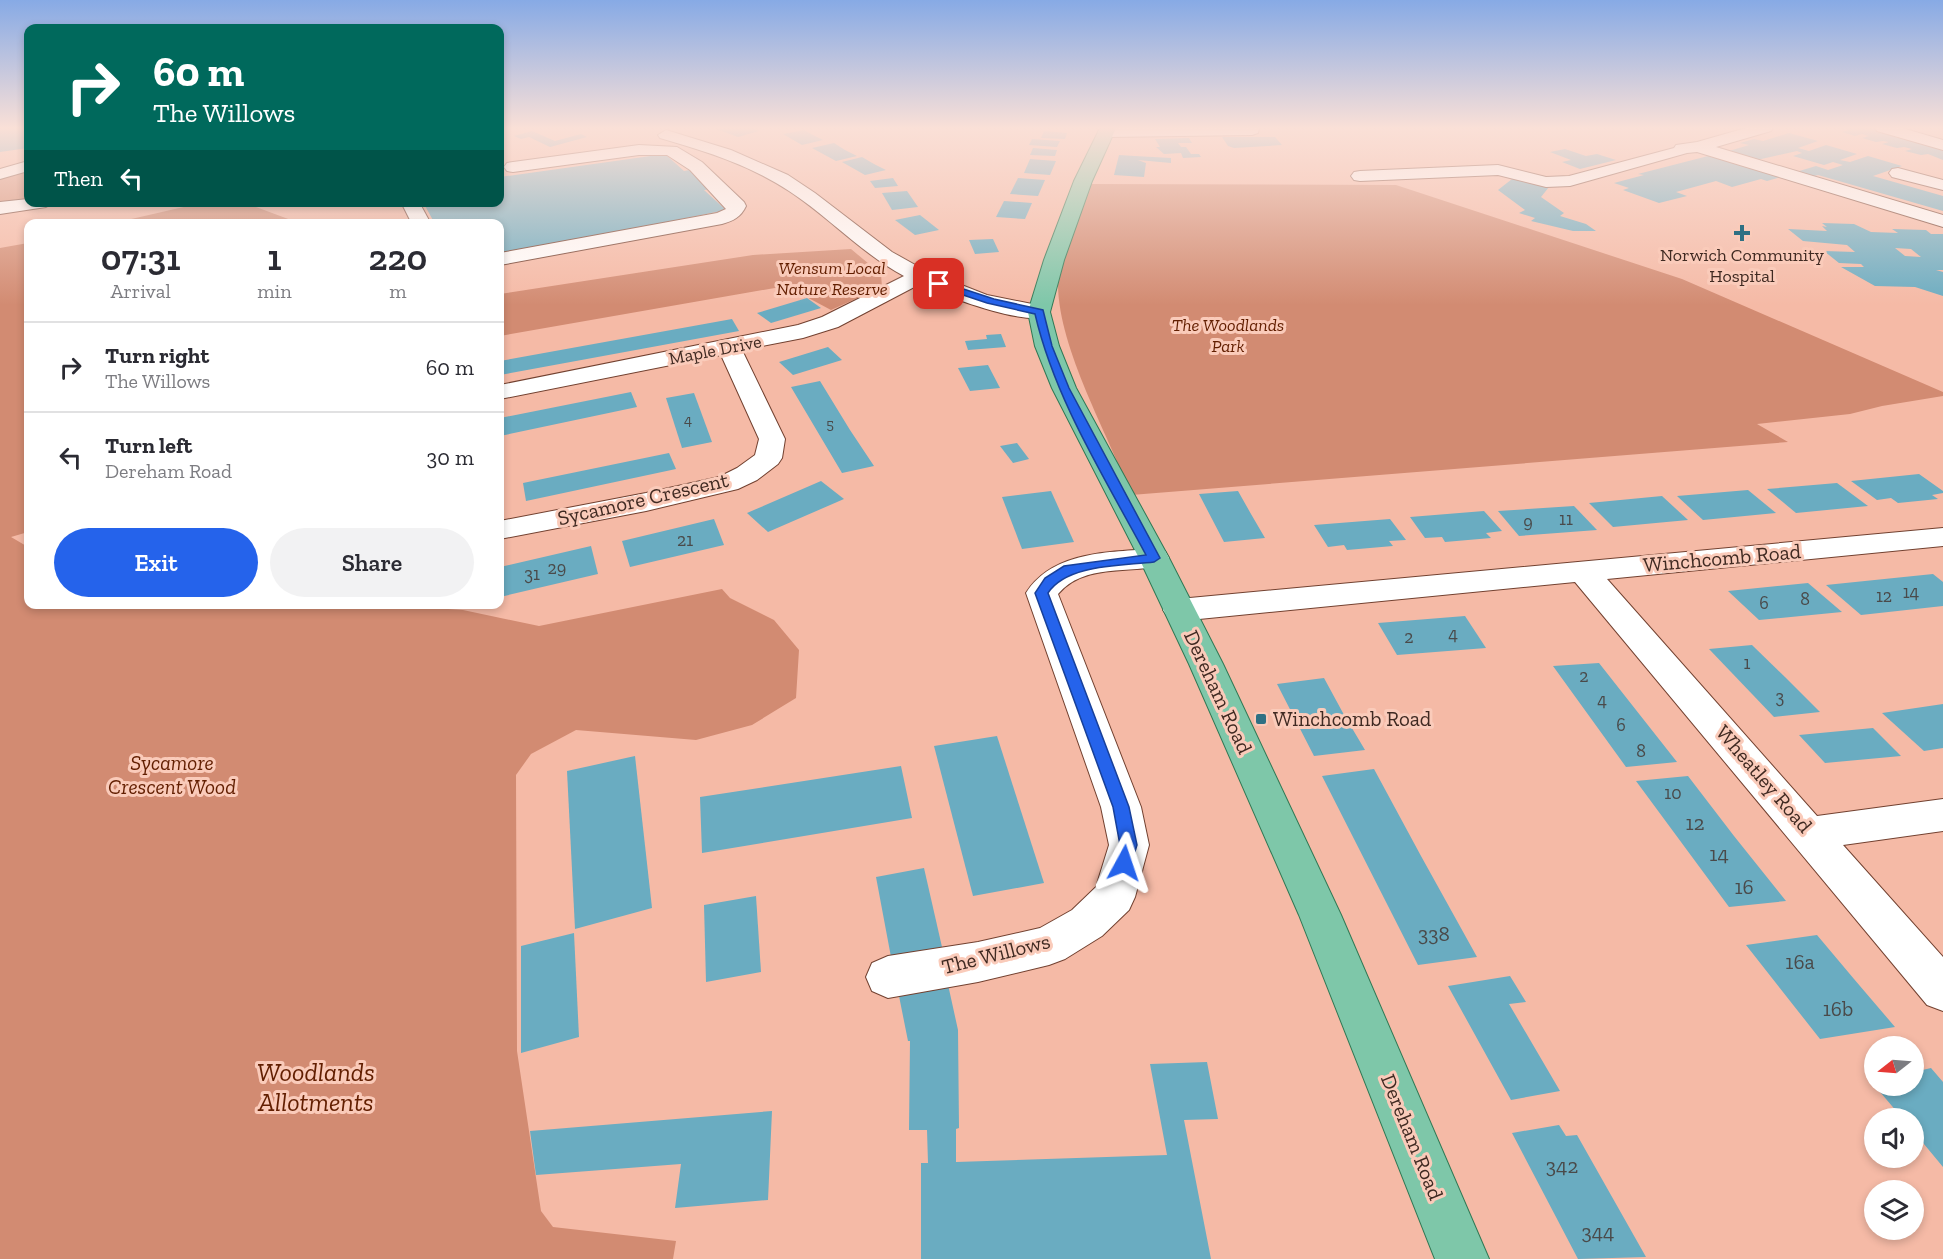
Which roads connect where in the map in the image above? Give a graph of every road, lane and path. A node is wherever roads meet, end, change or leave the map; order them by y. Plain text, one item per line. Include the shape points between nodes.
1 (717, 187) edge
2 (793, 187) edge
3 (1081, 187) edge
4 (1808, 187) edge
5 (22, 207) joint
6 (0, 208) edge
7 (1857, 209) dead end
8 (1889, 214) junction
9 (0, 217) edge
10 (1942, 221) edge
11 (504, 258) edge
12 (920, 276) junction
13 (1039, 312) junction
14 (729, 347) junction
15 (504, 391) edge
16 (504, 529) edge
17 (1943, 537) edge
18 (1154, 558) junction
19 (1583, 571) junction
20 (1179, 610) junction
21 (1943, 815) edge
22 (1810, 833) junction
23 (888, 978) dead end
24 (1943, 990) edge
25 (1462, 1259) edge

1 - 11 street via 737,206 722,218
2 - 12 street via 883,254
3 - 13 main road, Dereham Road
4 - 8 street
5 - 6 street
5 - 9 street
7 - 8 street
8 - 10 street via 1921,226
12 - 13 street via 991,301
12 - 14 street, Maple Drive via 830,322
13 - 18 main road, Dereham Road via 1047,346 1064,388
14 - 15 street, Maple Drive
14 - 16 street, Sycamore Crescent via 772,439 768,458 728,483
17 - 19 street, Winchcomb Road
18 - 20 main road, Dereham Road
18 - 23 street, The Willows via 1069,569 1050,581 1042,593 1121,807 1129,845 1114,897 1087,923 1049,945
19 - 20 street, Winchcomb Road
19 - 22 street, Wheatley Road
20 - 25 main road, Dereham Road via 1320,915
21 - 22 street
22 - 24 street, Wheatley Road

